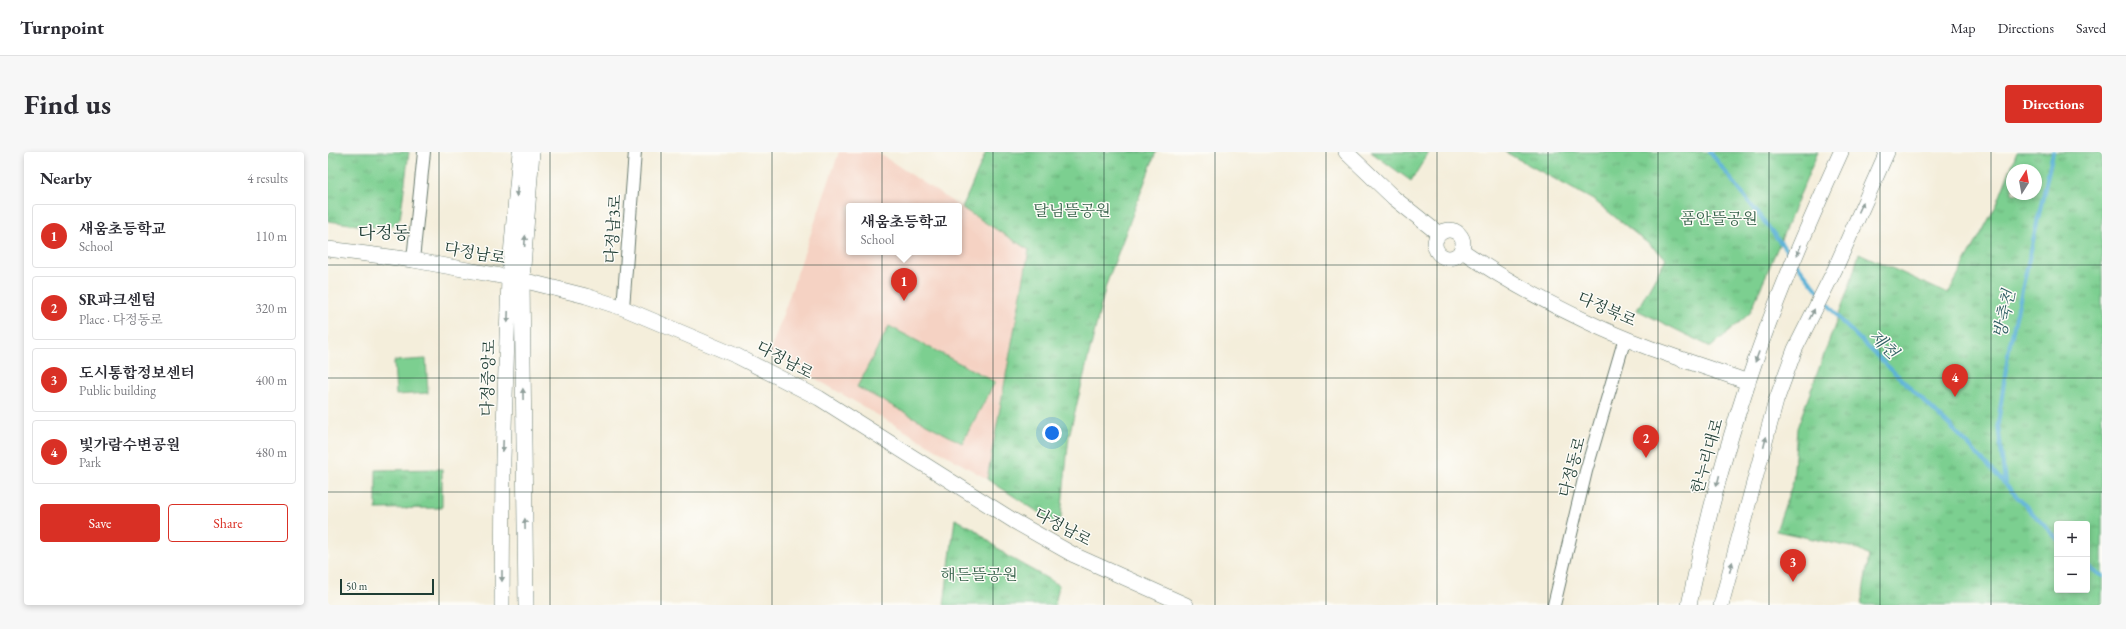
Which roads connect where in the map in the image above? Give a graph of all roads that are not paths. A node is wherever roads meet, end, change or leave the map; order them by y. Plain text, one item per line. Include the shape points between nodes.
1 (424, 152) edge
2 (520, 152) edge
3 (532, 152) edge
4 (635, 152) edge
5 (1346, 152) edge
6 (1841, 152) edge
7 (1886, 152) edge
8 (1439, 234) junction
9 (328, 249) edge
10 (1461, 250) junction
11 (413, 260) junction
12 (515, 279) junction
13 (623, 308) junction
14 (1626, 338) junction
15 (1748, 382) junction
16 (502, 605) edge
17 (526, 605) edge
18 (1186, 605) edge
19 (1554, 605) edge
20 (1689, 605) edge
21 (1721, 605) edge

1 - 11 street
2 -> 12 street, 다정중앙로
12 -> 3 street, 다정중앙로
4 - 13 street, 다정남3로
5 - 8 street via 1394,198
6 -> 15 street, 한누리대로 via 1813,214
21 -> 7 street via 1776,401 1795,349
8 - 10 street via 1447,230 1455,232 1463,242
8 - 10 street via 1435,243 1437,252 1441,255 1454,257
9 - 11 street, 다정남로
10 - 14 street, 다정북로 via 1490,270 1560,308
11 - 12 street, 다정남로
12 - 13 street, 다정남로
12 -> 16 street, 다정중앙로 via 503,458
17 -> 12 street, 다정중앙로
13 - 18 street, 다정남로 via 737,356 819,398 1021,525 1074,555
14 - 15 street, 다정북로
14 - 19 street, 다정동로 via 1586,471
15 -> 20 street, 한누리대로 via 1722,469

